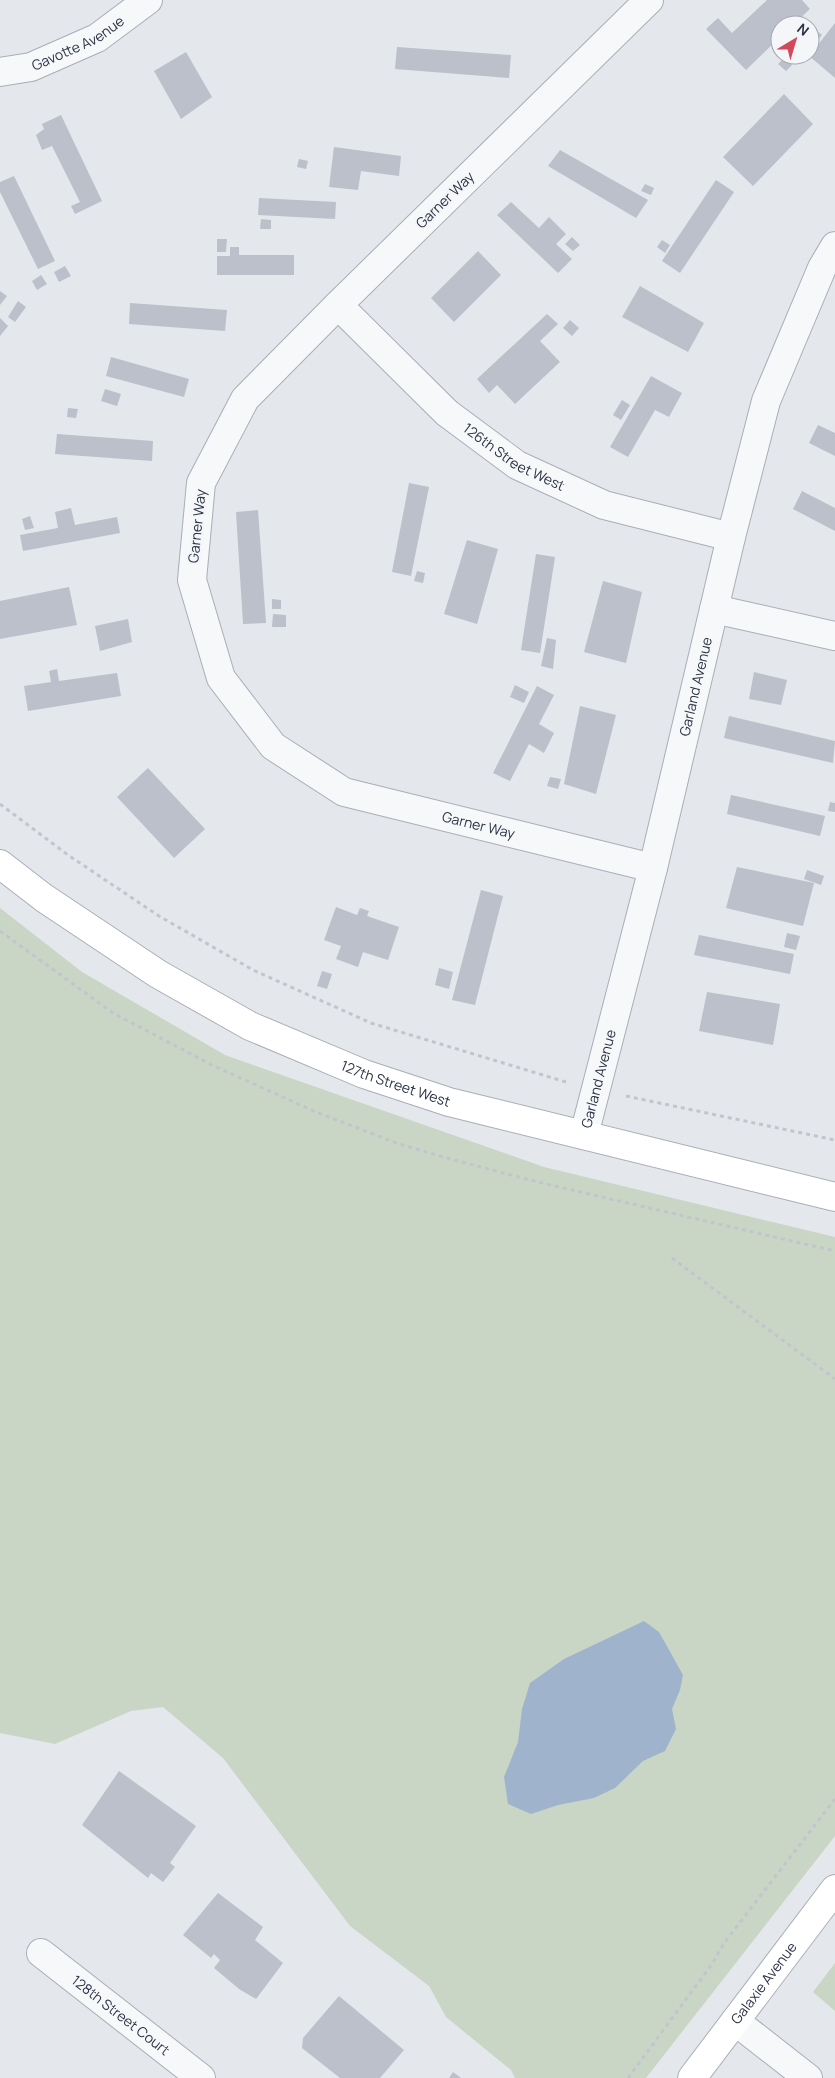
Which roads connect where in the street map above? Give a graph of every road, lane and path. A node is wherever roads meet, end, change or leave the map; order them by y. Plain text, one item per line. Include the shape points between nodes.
1 (148, 0) edge
2 (649, 0) edge
3 (0, 72) edge
4 (835, 246) edge
5 (338, 304) junction
6 (731, 537) junction
7 (714, 609) junction
8 (835, 636) edge
9 (0, 804) edge
10 (0, 864) edge
11 (653, 868) junction
12 (0, 931) edge
13 (598, 1089) junction
14 (584, 1135) junction
15 (835, 1140) edge
16 (835, 1197) edge
17 (835, 1251) edge
18 (672, 1258) dead end
19 (835, 1379) edge
20 (835, 1799) edge
21 (835, 1889) edge
22 (41, 1953) dead end
23 (735, 2021) junction
24 (201, 2078) edge
25 (628, 2078) edge
26 (692, 2078) edge
27 (808, 2078) edge

1 - 3 street, Gavotte Avenue via 97,38 31,67
2 - 5 street, Garner Way
4 - 6 street, Garland Avenue via 822,268 766,401
5 - 6 street, 126th Street West via 447,414 517,465 604,505
5 - 11 street, Garner Way via 245,399 201,483 192,580 221,678 273,746 344,792
6 - 7 street, Garland Avenue
7 - 8 street
7 - 11 street, Garland Avenue
9 - 13 path via 142,905 253,970 371,1023 560,1081
10 - 14 street, 127th Street West via 44,898 158,974 250,1026 364,1074 449,1102
11 - 13 street, Garland Avenue
12 - 17 path via 113,1013 212,1065 316,1112 399,1144 546,1184
13 - 14 street, Garland Avenue
13 - 15 path
14 - 16 street, 127th Street West
18 - 19 path
20 - 25 path via 724,1943
21 - 23 street, Galaxie Avenue
22 - 24 street, 128th Street Court
23 - 26 street, Galaxie Avenue
23 - 27 street

